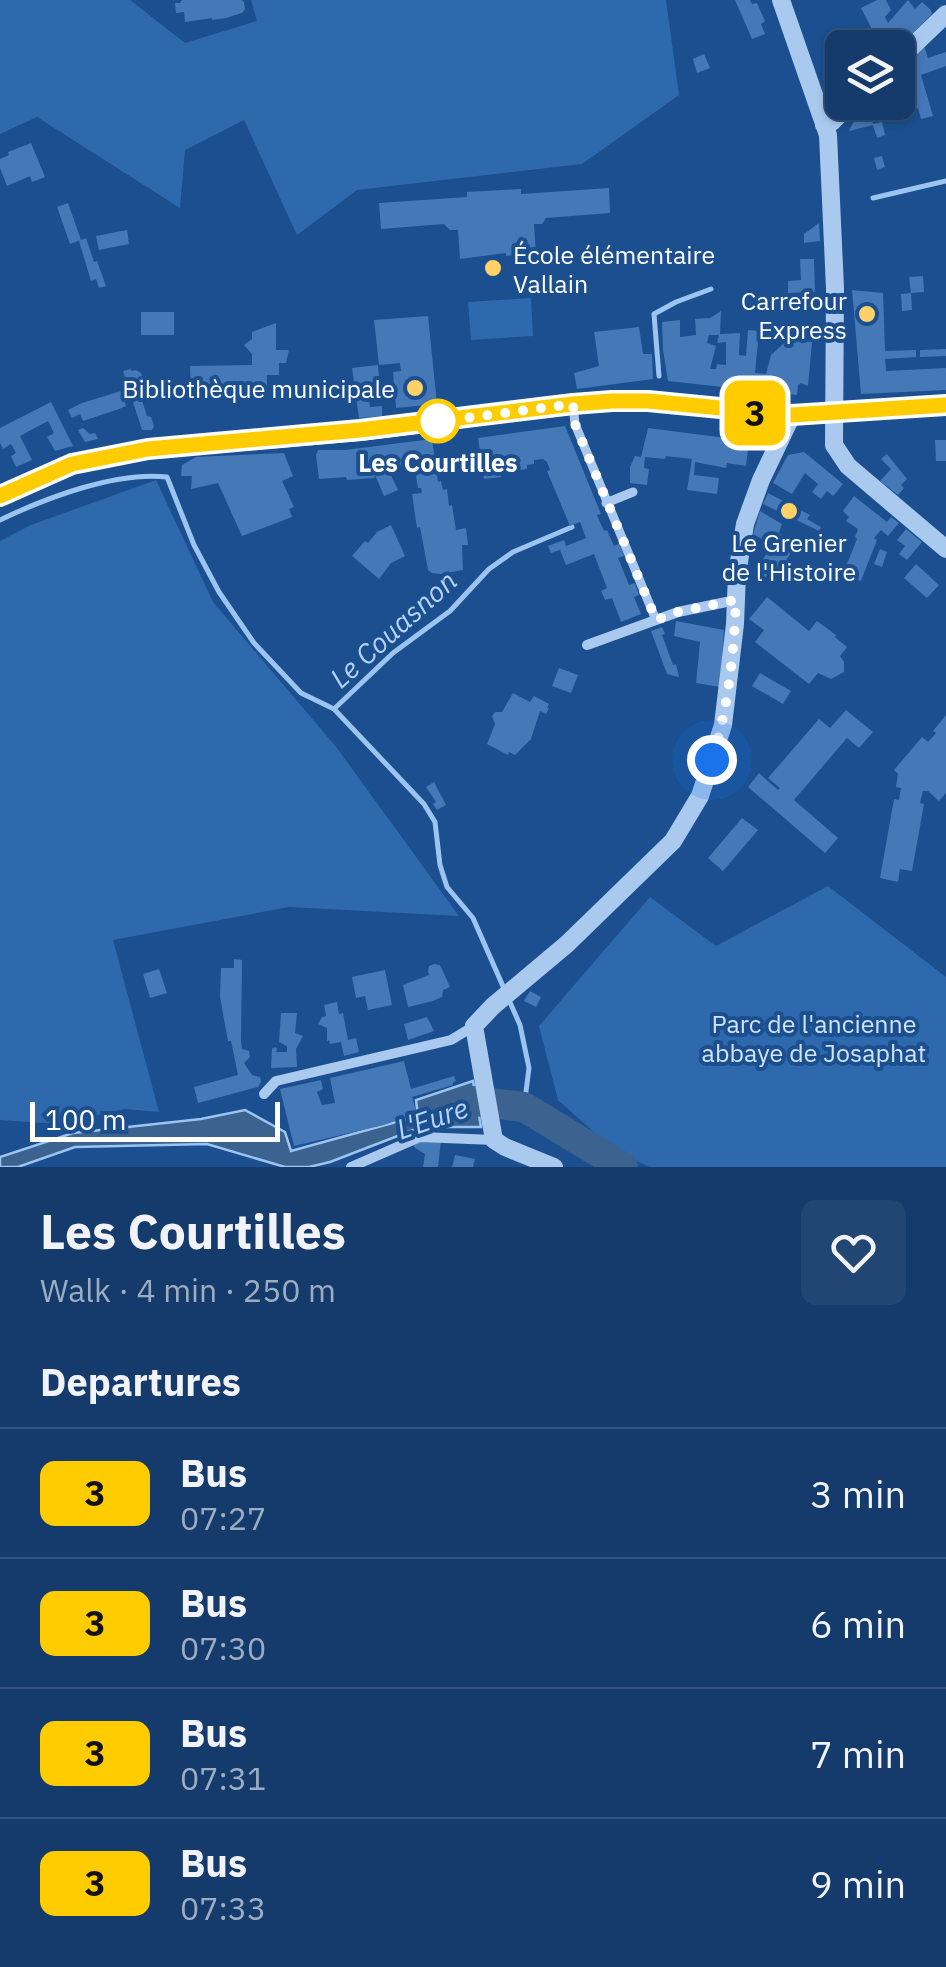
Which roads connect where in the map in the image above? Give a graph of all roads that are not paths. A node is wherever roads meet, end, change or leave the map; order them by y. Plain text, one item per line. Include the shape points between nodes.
1 (781, 0) edge
2 (946, 14) edge
3 (915, 44) edge
4 (834, 120) edge
5 (824, 125) junction
6 (573, 404) junction
7 (946, 405) edge
8 (834, 412) junction
9 (792, 415) junction
10 (633, 492) dead end
11 (0, 496) edge
12 (606, 503) junction
13 (946, 550) edge
14 (736, 600) junction
15 (656, 620) junction
16 (587, 645) dead end
17 (474, 1026) junction
18 (264, 1094) dead end
19 (492, 1135) junction
20 (351, 1167) edge
21 (554, 1167) edge

1 - 5 street
2 - 3 street
4 - 5 street
5 - 8 street via 835,288
6 - 9 main road via 648,401
6 - 11 main road via 148,449 72,464
6 - 12 street
7 - 8 main road
8 - 9 main road
8 - 13 street via 834,445 848,466
9 - 14 street via 745,524
10 - 12 street
12 - 15 street
14 - 15 street
14 - 17 street via 723,725 700,796 673,841
15 - 16 street
17 - 18 street via 451,1040 276,1081
17 - 19 street
19 - 20 street via 420,1137
19 - 21 street via 504,1147

